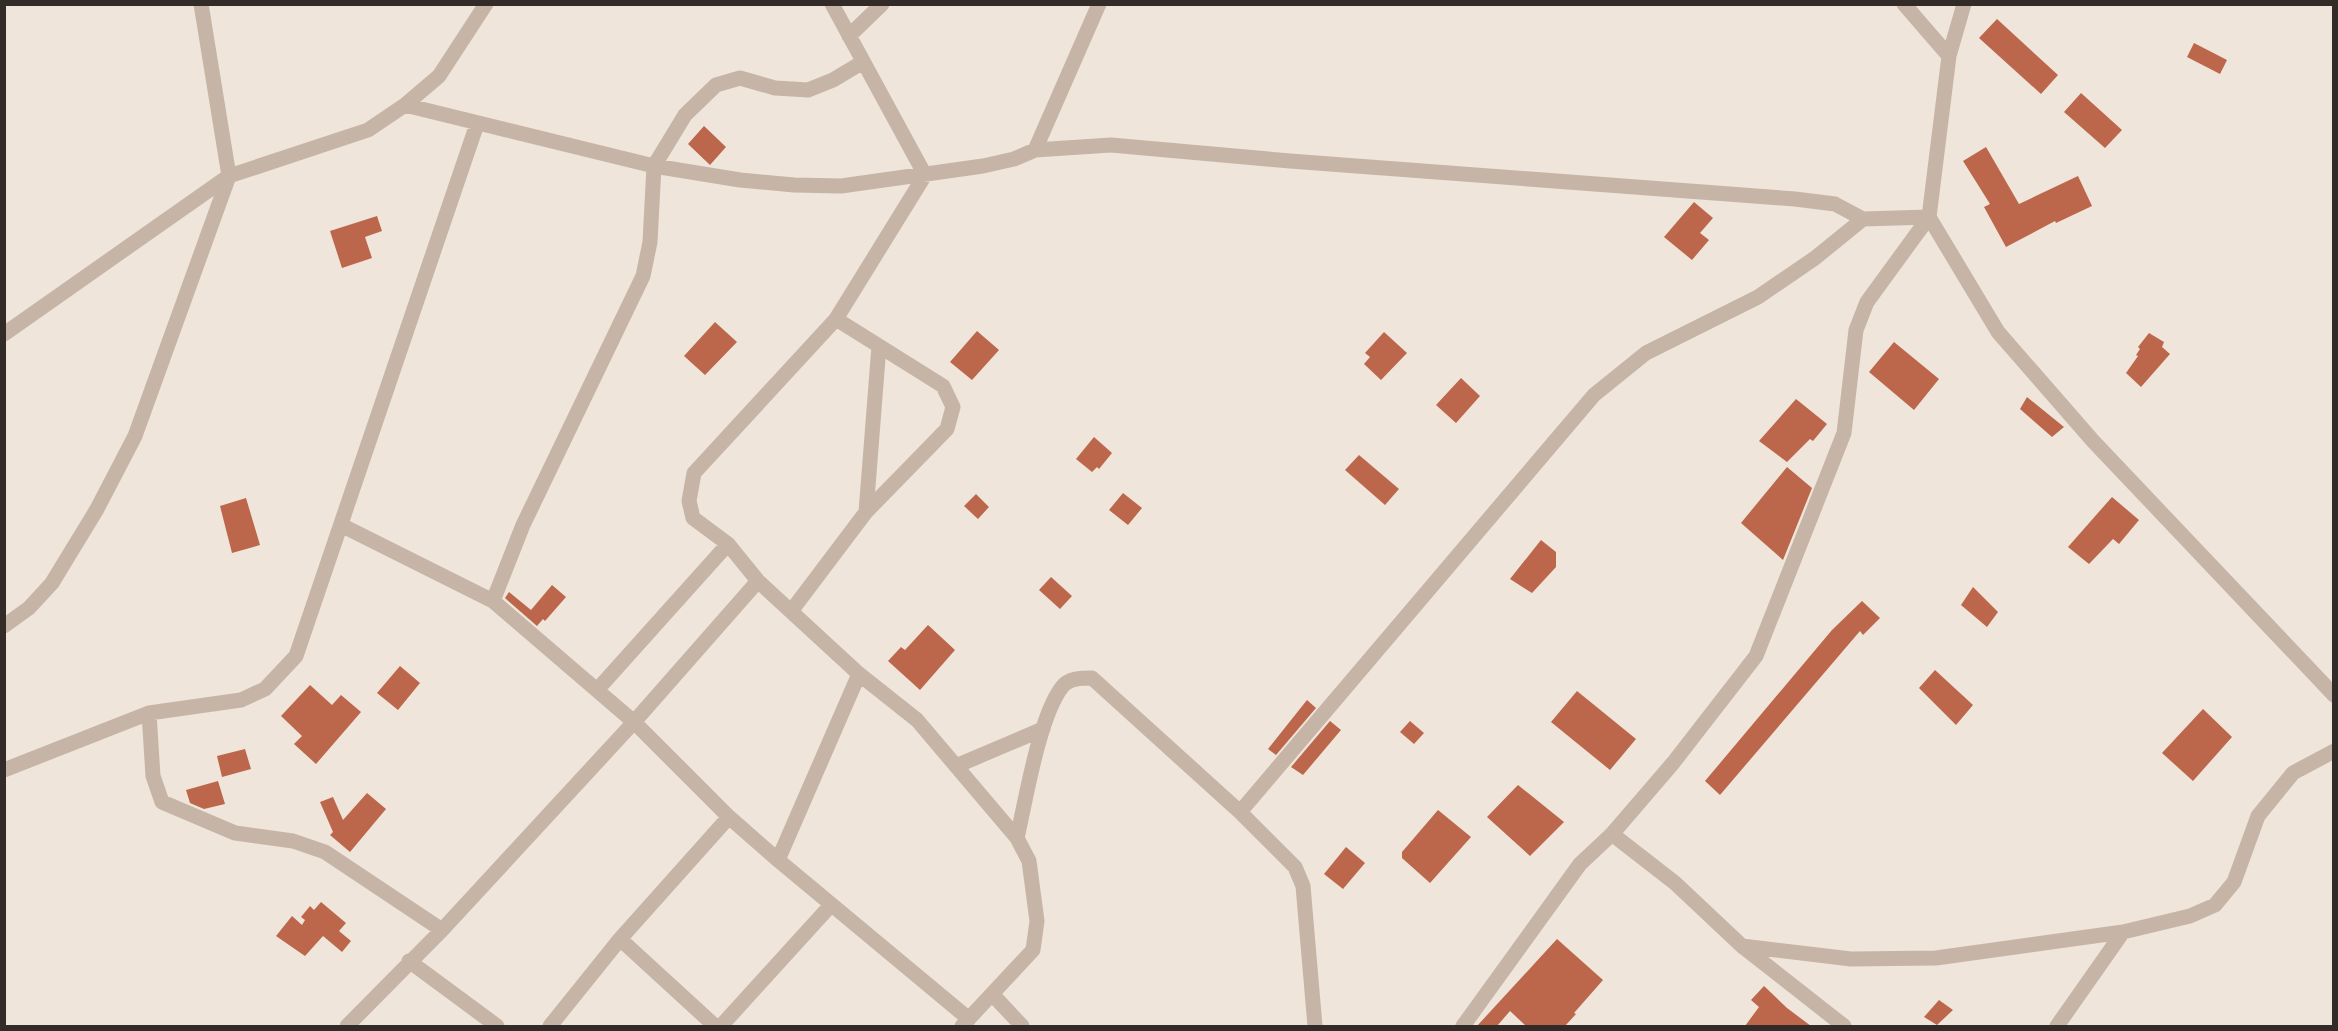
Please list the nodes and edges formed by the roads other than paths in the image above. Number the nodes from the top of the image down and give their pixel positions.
1 (201, 4) edge
2 (486, 4) edge
3 (832, 4) edge
4 (882, 4) edge
5 (1099, 4) edge
6 (1904, 4) edge
7 (1964, 4) edge
8 (849, 36) junction
9 (1949, 56) junction
10 (863, 62) junction
11 (405, 105) junction
12 (477, 124) junction
13 (1035, 150) junction
14 (654, 166) junction
15 (925, 175) junction
16 (229, 176) junction
17 (1929, 217) junction
18 (1863, 219) junction
19 (836, 319) junction
20 (4, 334) edge
21 (879, 346) junction
22 (866, 512) junction
23 (341, 525) junction
24 (728, 544) junction
25 (758, 581) junction
26 (493, 601) junction
27 (792, 610) junction
28 (4, 626) edge
29 (859, 674) junction
30 (597, 690) junction
31 (2334, 695) edge
32 (149, 713) junction
33 (634, 722) junction
34 (1043, 729) junction
35 (2334, 751) edge
36 (956, 766) junction
37 (4, 770) edge
38 (1240, 812) junction
39 (729, 817) junction
40 (1612, 834) junction
41 (1017, 838) junction
42 (778, 860) junction
43 (831, 904) junction
44 (442, 930) junction
45 (2123, 932) junction
46 (620, 939) junction
47 (1742, 946) junction
48 (409, 962) junction
49 (992, 994) junction
50 (966, 1023) edge
51 (347, 1026) edge
52 (497, 1026) edge
53 (550, 1026) edge
54 (715, 1026) edge
55 (721, 1026) edge
56 (1022, 1026) edge
57 (1315, 1026) edge
58 (1463, 1026) edge
59 (1844, 1026) edge
60 (2057, 1026) edge

1 - 16 street
2 - 11 street
3 - 8 street
4 - 8 street
5 - 13 street
6 - 9 street
7 - 9 street
8 - 10 street
9 - 17 street
10 - 14 street
10 - 15 street
11 - 12 street
11 - 16 street
12 - 14 street
12 - 23 street
13 - 15 street
13 - 18 street
14 - 15 street
14 - 26 street
15 - 19 street
16 - 20 street
16 - 28 street
17 - 18 street
17 - 31 street
17 - 40 street
18 - 38 street
19 - 21 street
19 - 24 street
21 - 22 street
21 - 22 street
22 - 27 street
23 - 26 street
23 - 32 street
24 - 25 street
24 - 30 street
25 - 27 street
25 - 33 street
26 - 30 street
27 - 29 street
29 - 36 street
29 - 42 street
30 - 33 street
32 - 37 street
32 - 44 street
33 - 39 street
33 - 44 street
34 - 36 street
34 - 38 street
34 - 41 street
35 - 45 street
36 - 41 street
38 - 57 street
39 - 42 street
39 - 46 street
40 - 47 street
40 - 58 street
41 - 49 street
42 - 43 street
43 - 50 street
43 - 55 street
44 - 48 street
45 - 47 street
45 - 60 street
46 - 53 street
46 - 54 street
47 - 59 street
48 - 51 street
48 - 52 street
49 - 50 street
49 - 56 street

